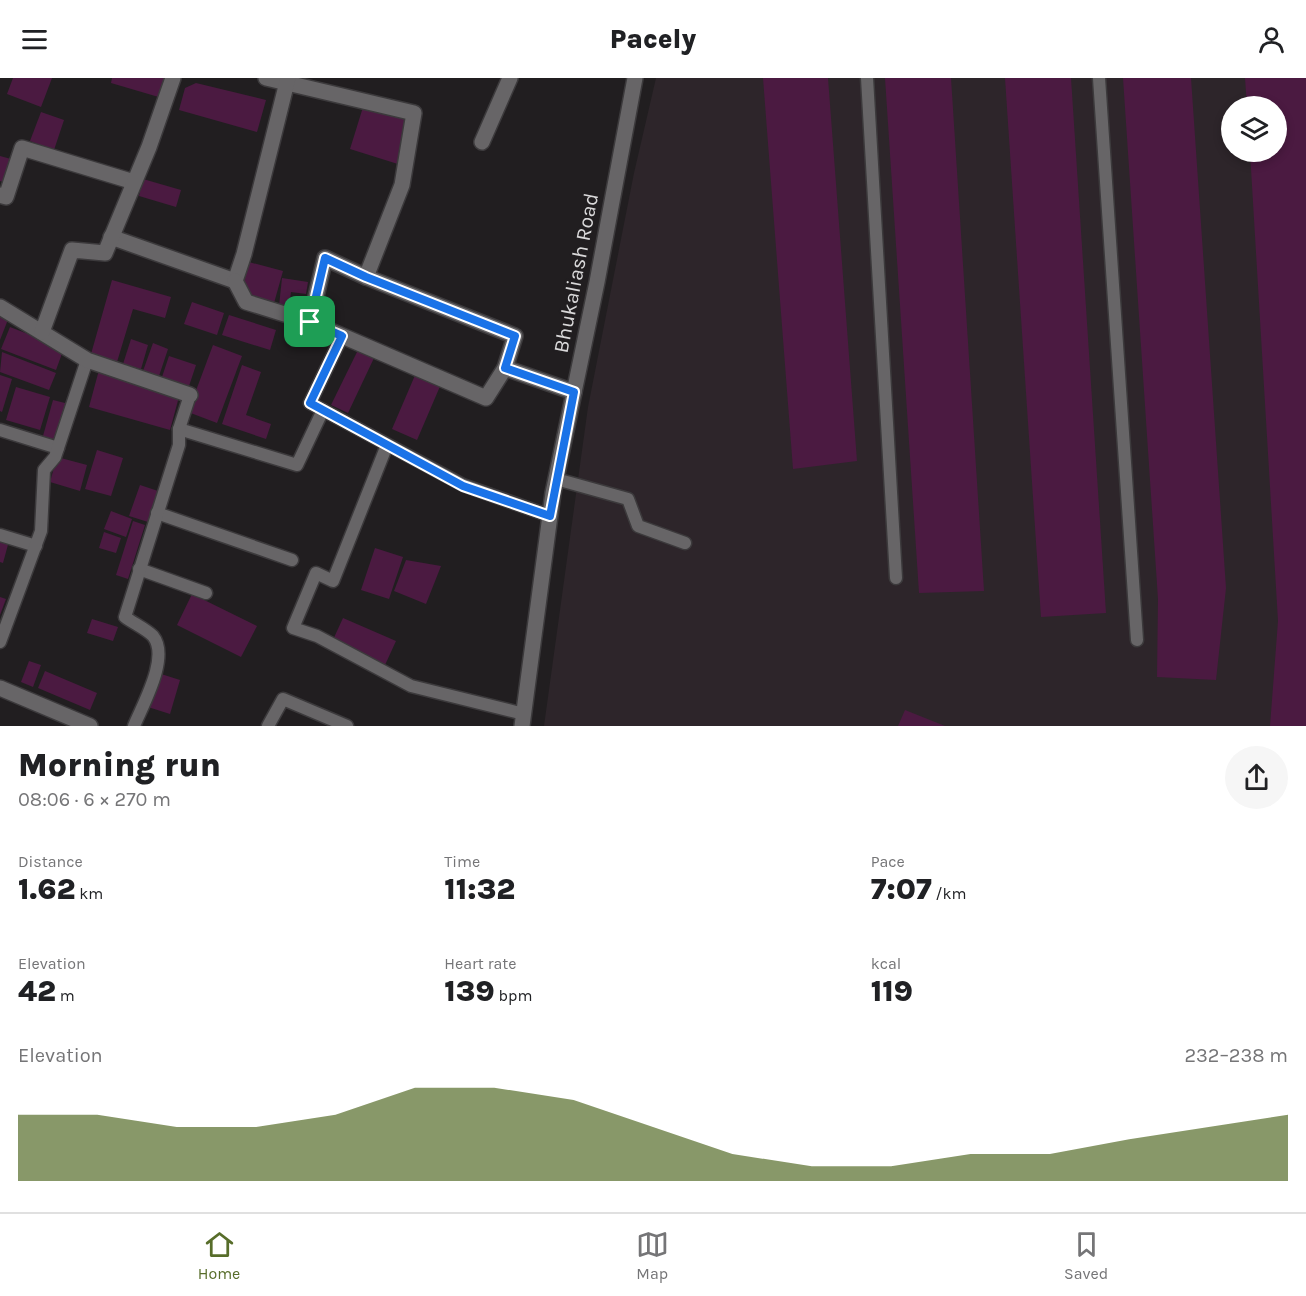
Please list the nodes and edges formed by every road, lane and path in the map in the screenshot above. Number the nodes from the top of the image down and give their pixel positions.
1 (173, 78) edge
2 (266, 78) edge
3 (510, 78) edge
4 (635, 78) edge
5 (867, 78) edge
6 (1099, 78) edge
7 (288, 81) edge
8 (482, 141) dead end
9 (134, 182) junction
10 (0, 195) edge
11 (111, 237) junction
12 (366, 277) junction
13 (235, 281) junction
14 (0, 307) edge
15 (310, 322) junction
16 (42, 332) junction
17 (342, 336) junction
18 (87, 360) junction
19 (505, 368) junction
20 (574, 392) junction
21 (190, 395) joint
22 (323, 410) junction
23 (179, 429) junction
24 (0, 430) edge
25 (387, 445) junction
26 (58, 448) junction
27 (556, 479) junction
28 (157, 513) junction
29 (550, 516) junction
30 (0, 535) edge
31 (685, 543) dead end
32 (36, 546) junction
33 (292, 560) dead end
34 (139, 569) junction
35 (896, 578) dead end
36 (206, 593) dead end
37 (1137, 640) dead end
38 (0, 642) edge
39 (0, 688) edge
40 (523, 720) edge
41 (90, 726) edge
42 (134, 726) edge
43 (268, 726) edge
44 (347, 726) edge

1 - 9 street
2 - 7 street
3 - 8 street
4 - 20 street, Bhukaliash Road
5 - 35 lane
6 - 37 lane
7 - 12 street
7 - 13 street
9 - 10 street
9 - 11 street
11 - 13 street
11 - 16 street
12 - 15 street
12 - 19 street
13 - 15 street
14 - 16 street
15 - 17 street
16 - 18 street
17 - 19 street
17 - 22 lane
18 - 21 street
18 - 26 lane
19 - 20 street
20 - 27 street, Bhukaliash Road
21 - 23 lane
22 - 23 lane
22 - 25 lane
23 - 28 lane
24 - 26 lane
25 - 29 lane
25 - 40 lane
26 - 32 lane
27 - 29 street, Bhukaliash Road
27 - 31 lane
28 - 33 lane
28 - 34 lane
29 - 40 street, Bhukaliash Road
30 - 32 lane
32 - 38 lane
34 - 36 lane
34 - 42 lane
39 - 41 street
43 - 44 lane

